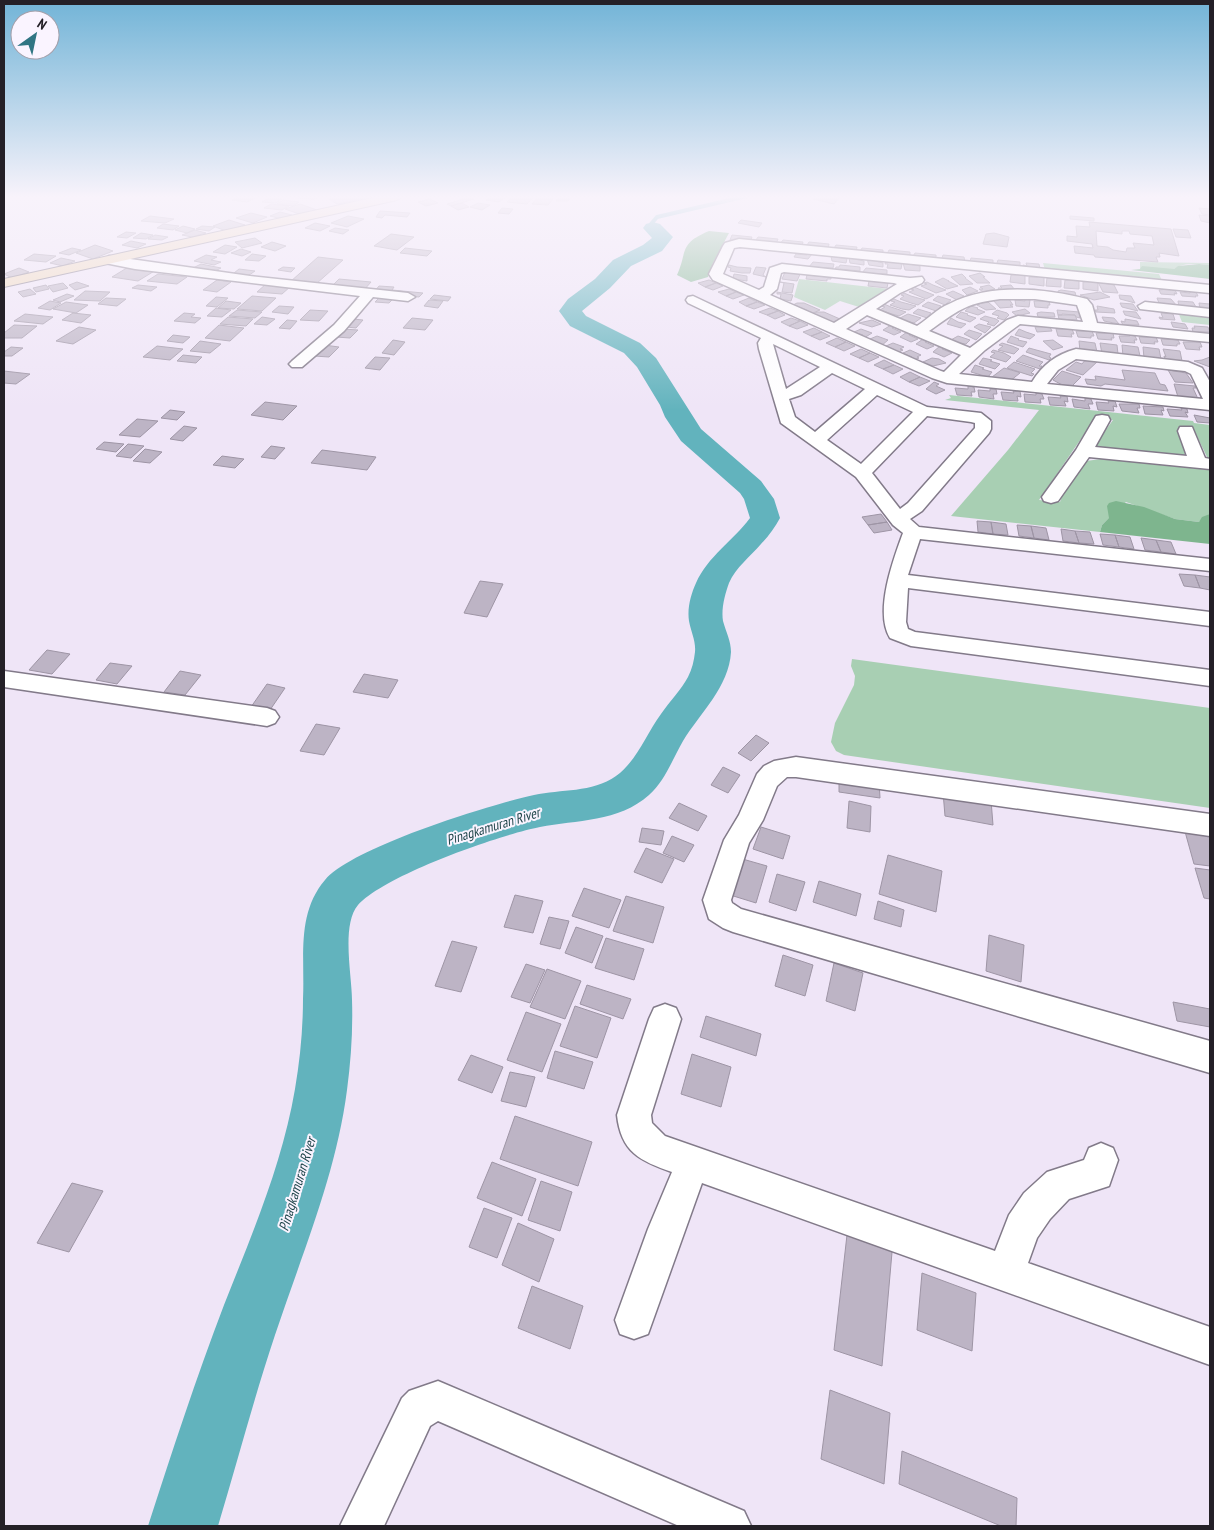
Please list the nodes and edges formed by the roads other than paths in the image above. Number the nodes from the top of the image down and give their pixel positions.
1 (75, 267) edge
2 (154, 267) edge
3 (720, 267) edge
4 (963, 267) edge
5 (980, 267) edge
6 (911, 282) junction
7 (1136, 282) junction
8 (4, 283) edge
9 (1210, 289) edge
10 (370, 293) junction
11 (760, 295) junction
12 (408, 298) dead end
13 (693, 300) dead end
14 (1145, 306) junction
15 (865, 309) junction
16 (1210, 313) edge
17 (1091, 326) junction
18 (834, 329) junction
19 (916, 332) junction
20 (1154, 332) junction
21 (770, 337) junction
22 (1210, 338) edge
23 (972, 354) junction
24 (297, 364) dead end
25 (830, 367) junction
26 (947, 378) junction
27 (1039, 388) junction
28 (874, 389) junction
29 (780, 396) junction
30 (1210, 398) edge
31 (1210, 405) edge
32 (923, 412) junction
33 (1102, 420) dead end
34 (1186, 431) dead end
35 (816, 440) junction
36 (1084, 451) junction
37 (1204, 464) edge
38 (862, 473) junction
39 (1051, 498) dead end
40 (897, 517) junction
41 (913, 532) junction
42 (1210, 565) edge
43 (897, 580) junction
44 (1210, 619) edge
45 (1210, 678) edge
46 (4, 679) edge
47 (267, 717) dead end
48 (1210, 825) edge
49 (665, 1019) dead end
50 (1210, 1057) edge
51 (1101, 1160) dead end
52 (693, 1163) junction
53 (1006, 1274) junction
54 (634, 1320) dead end
55 (1210, 1346) edge
56 (362, 1526) edge
57 (729, 1526) edge

1 - 8 main road
2 - 10 street
3 - 11 street
4 - 6 street
5 - 7 street
6 - 11 street
6 - 15 street
7 - 9 street
7 - 14 street
10 - 12 street
10 - 24 street
11 - 18 street
13 - 21 street
14 - 16 street
14 - 20 street
15 - 18 street
15 - 19 street
17 - 19 street
17 - 20 street
17 - 23 street
18 - 26 street
19 - 23 street
20 - 22 street
21 - 25 street
21 - 29 street
23 - 26 street
25 - 28 street
25 - 29 street
26 - 27 street
27 - 30 street
27 - 31 street
28 - 32 street
28 - 35 street
29 - 35 street
32 - 38 street
32 - 40 street
33 - 36 street
34 - 37 street
35 - 38 street
36 - 37 street
36 - 39 street
38 - 40 street
40 - 41 street
41 - 42 street
41 - 43 street
43 - 44 street
43 - 45 street
46 - 47 street
48 - 50 street
49 - 52 street
51 - 53 street
52 - 53 street
52 - 54 street
53 - 55 street
56 - 57 street

